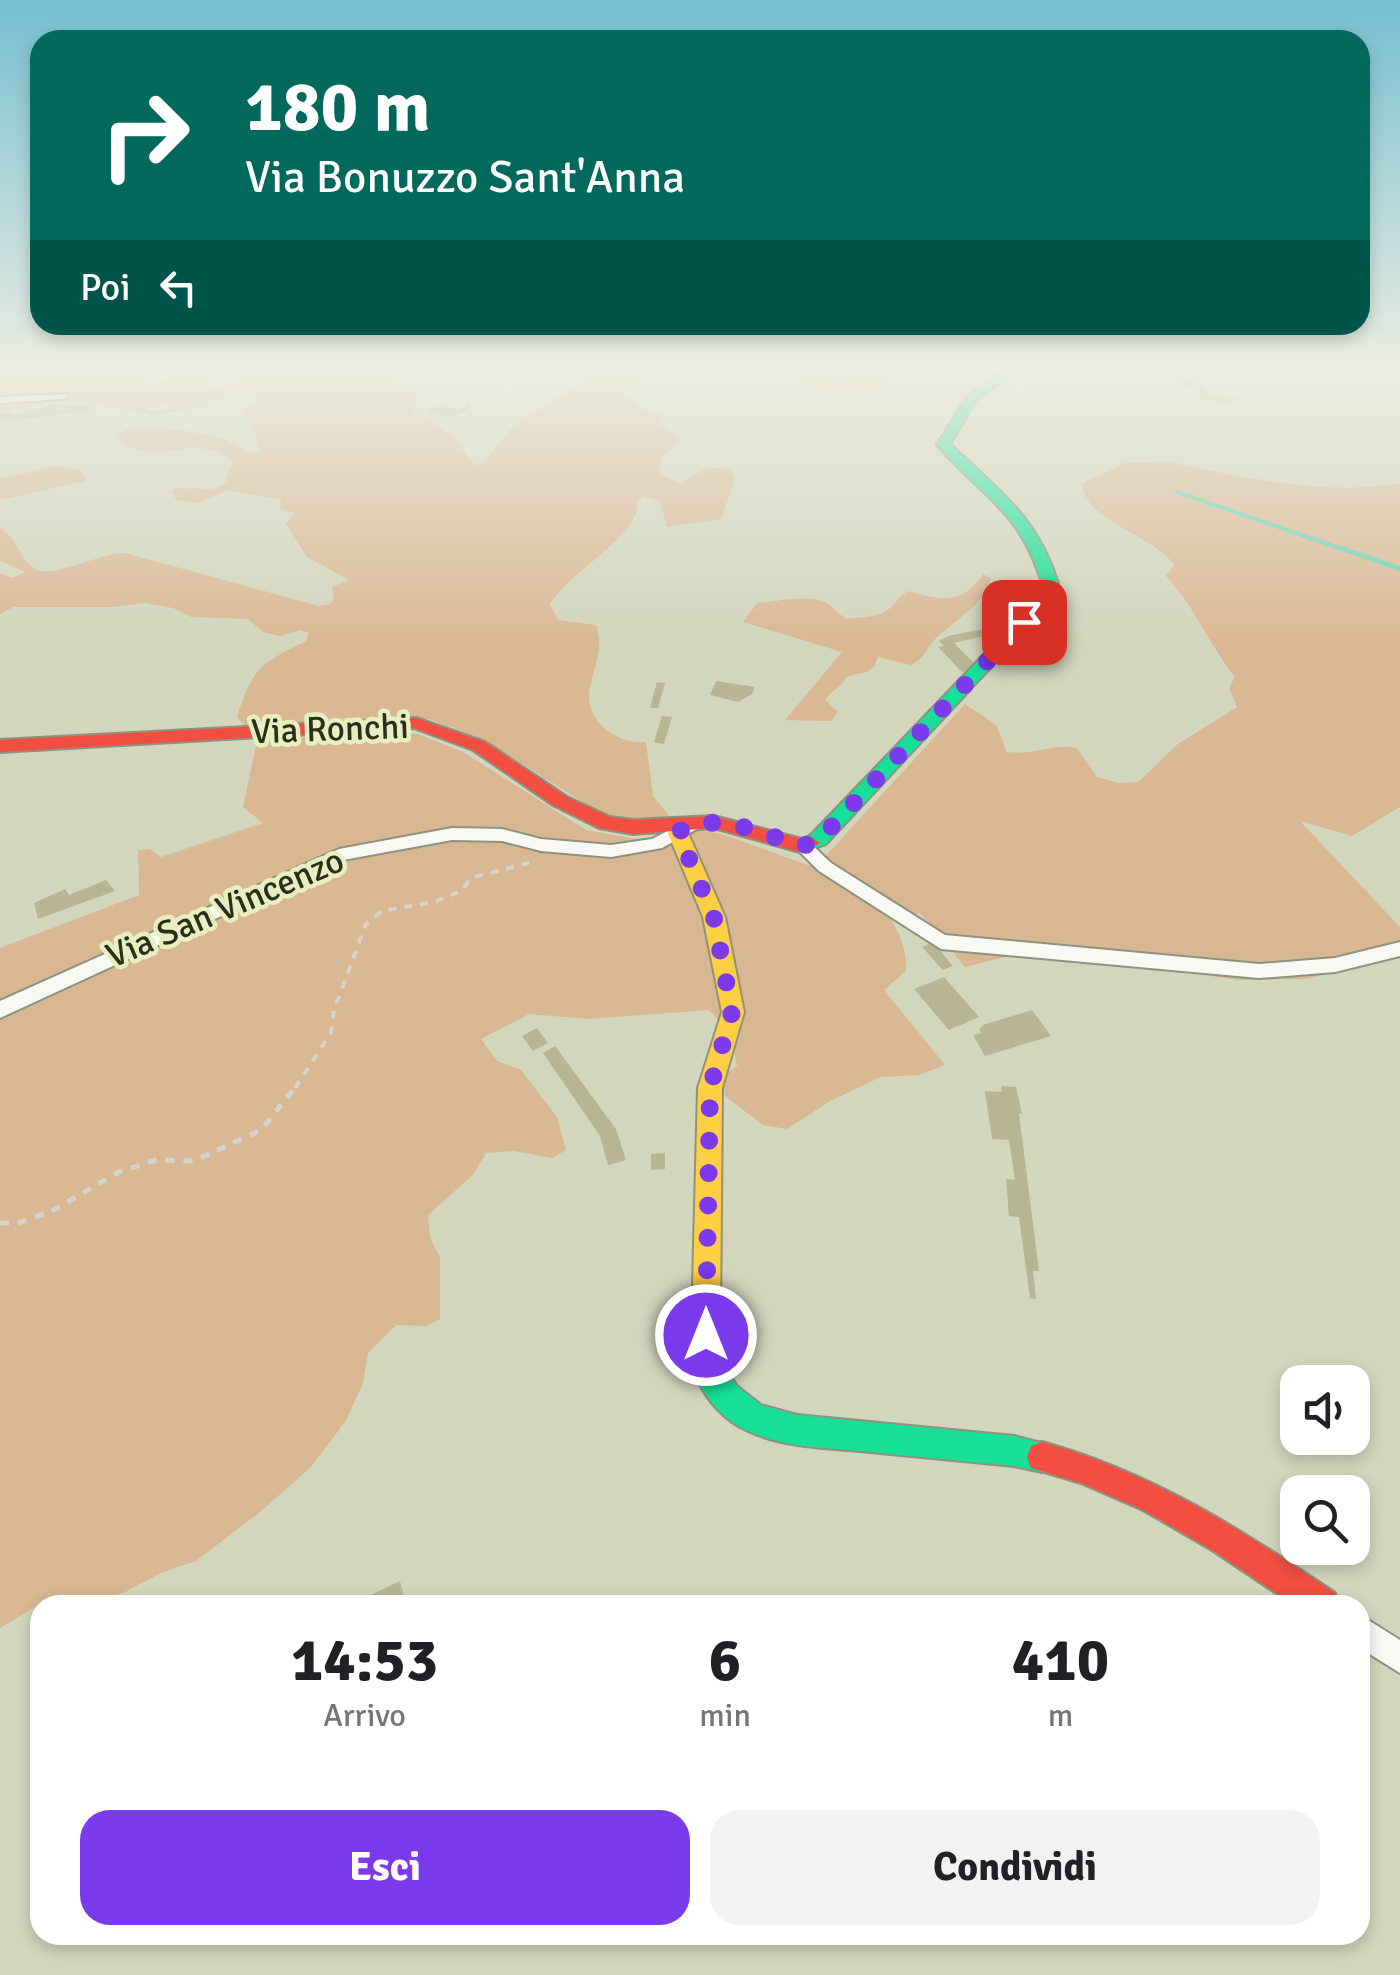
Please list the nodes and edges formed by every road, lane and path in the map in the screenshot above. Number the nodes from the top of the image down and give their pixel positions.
1 (953, 459) edge
2 (0, 746) edge
3 (685, 828) junction
4 (803, 846) junction
5 (533, 862) dead end
6 (1400, 948) edge
7 (0, 1010) edge
8 (0, 1224) edge
9 (1308, 1595) edge
10 (1370, 1637) edge
11 (1400, 1658) edge

1 - 4 street
2 - 3 street, Via Ronchi
3 - 4 street, Via Ronchi
3 - 7 street, Via San Vincenzo
3 - 9 street
4 - 6 street
5 - 8 path
10 - 11 street

